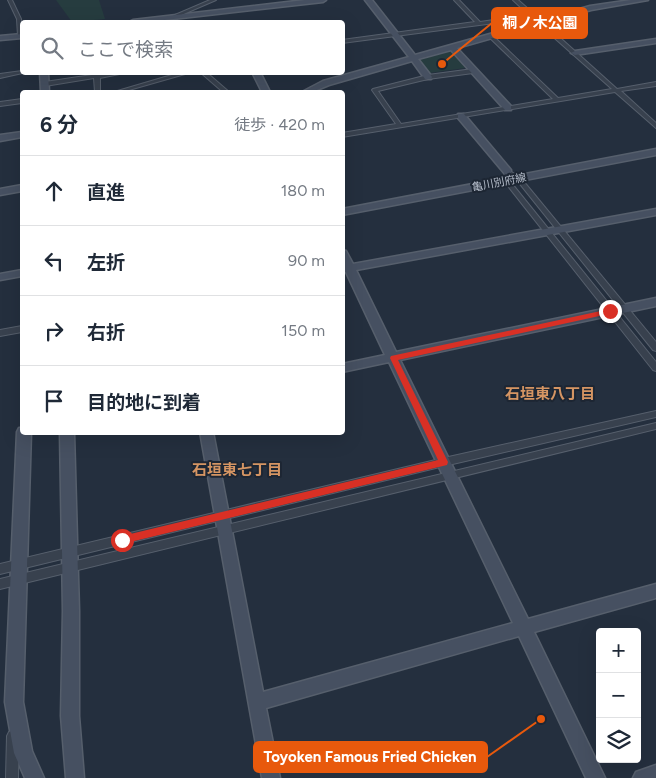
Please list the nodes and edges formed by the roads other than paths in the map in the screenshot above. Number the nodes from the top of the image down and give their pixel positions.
1 (10, 0) edge
2 (214, 0) edge
3 (323, 0) edge
4 (368, 0) edge
5 (456, 0) edge
6 (515, 0) edge
7 (644, 0) edge
8 (590, 8) junction
9 (533, 16) junction
10 (170, 18) junction
11 (152, 20) edge
12 (478, 23) junction
13 (541, 23) junction
14 (20, 28) edge
15 (395, 35) junction
16 (20, 36) edge
17 (492, 37) junction
18 (0, 38) edge
19 (656, 41) edge
20 (345, 42) edge
21 (454, 48) junction
22 (574, 53) junction
23 (414, 60) junction
24 (473, 71) junction
25 (20, 73) edge
26 (44, 75) edge
27 (104, 75) edge
28 (179, 75) edge
29 (206, 75) edge
30 (258, 75) edge
31 (0, 76) edge
32 (97, 76) junction
33 (428, 77) junction
34 (656, 84) edge
35 (45, 88) edge
36 (98, 90) edge
37 (124, 90) edge
38 (224, 90) edge
39 (265, 90) edge
40 (311, 90) edge
41 (616, 90) junction
42 (557, 100) junction
43 (20, 101) edge
44 (0, 104) edge
45 (508, 108) junction
46 (461, 116) junction
47 (400, 126) junction
48 (656, 126) edge
49 (20, 135) edge
50 (345, 135) edge
51 (0, 138) edge
52 (656, 144) edge
53 (656, 152) edge
54 (507, 176) junction
55 (518, 178) junction
56 (20, 188) edge
57 (0, 192) edge
58 (345, 203) edge
59 (345, 211) edge
60 (656, 212) edge
61 (560, 229) junction
62 (547, 232) junction
63 (20, 264) edge
64 (0, 268) edge
65 (346, 269) edge
66 (20, 273) edge
67 (0, 277) edge
68 (656, 302) edge
69 (624, 308) junction
70 (610, 311) junction
71 (20, 329) edge
72 (0, 333) edge
73 (656, 348) edge
74 (394, 358) junction
75 (345, 367) edge
76 (656, 368) edge
77 (656, 414) edge
78 (656, 426) edge
79 (24, 435) edge
80 (67, 435) edge
81 (207, 435) edge
82 (447, 469) junction
83 (222, 523) junction
84 (70, 560) junction
85 (20, 564) junction
86 (0, 568) edge
87 (20, 580) junction
88 (0, 584) edge
89 (656, 591) edge
90 (524, 628) junction
91 (14, 702) junction
92 (257, 702) junction
93 (656, 774) edge
94 (12, 778) edge
95 (36, 778) edge
96 (75, 778) edge
97 (272, 778) edge
98 (596, 778) edge
99 (642, 778) edge

1 - 14 street
2 - 10 street
3 - 10 street
4 - 15 street
5 - 12 street
6 - 9 street
7 - 8 street
8 - 9 street
8 - 13 street
9 - 12 street
9 - 13 street
10 - 11 street
12 - 15 street
13 - 17 street
13 - 22 street
15 - 20 street
15 - 23 street
16 - 18 street
17 - 21 street
17 - 42 street
19 - 22 street
21 - 23 street
21 - 24 street
22 - 41 street
23 - 33 street
23 - 40 street
24 - 33 street
24 - 45 street
25 - 31 street
26 - 35 street
27 - 32 street
28 - 37 street
29 - 38 street
30 - 39 street
32 - 35 street
32 - 36 street
33 - 47 street
34 - 41 street
41 - 42 street
41 - 48 street
42 - 45 street
43 - 44 street
45 - 46 street
46 - 47 street
46 - 54 street
47 - 50 street
49 - 51 street
52 - 54 street, 亀川別府線
53 - 55 street, 亀川別府線
54 - 55 street, 亀川別府線
54 - 58 street, 亀川別府線
54 - 59 street, 亀川別府線
54 - 62 street
55 - 61 street
56 - 57 street
60 - 61 street
61 - 62 street
61 - 69 street
62 - 65 street
62 - 70 street
63 - 64 street
65 - 74 street
66 - 67 street
68 - 69 street
69 - 70 street
69 - 73 street
70 - 74 street
70 - 76 street
71 - 72 street
74 - 75 street
74 - 82 street
77 - 82 street
78 - 82 street
79 - 85 street
80 - 84 street
81 - 83 street
82 - 83 street
82 - 83 street
82 - 90 street
83 - 84 street
83 - 84 street
83 - 92 street
84 - 85 street
84 - 87 street
84 - 96 street
85 - 86 street
85 - 87 street
87 - 88 street
87 - 91 street
89 - 90 street
90 - 92 street
90 - 98 street
91 - 94 street
91 - 95 street
92 - 97 street
93 - 99 street

